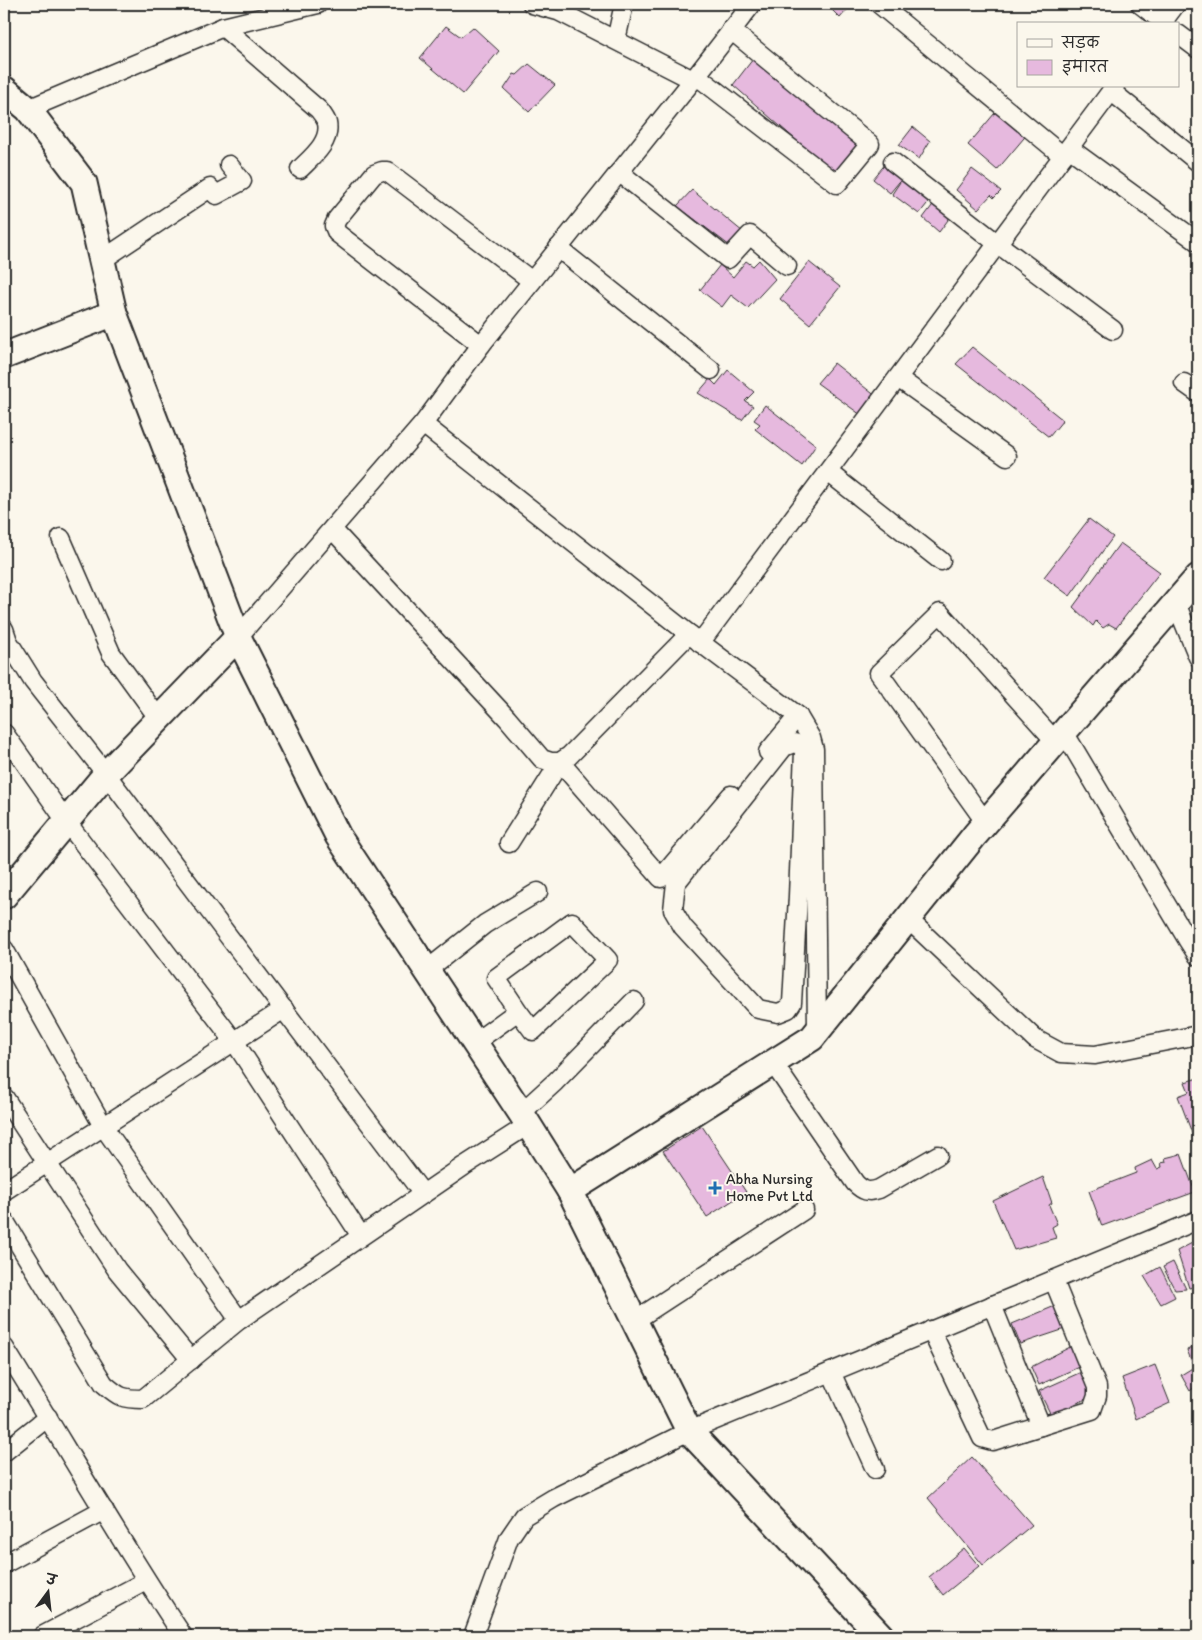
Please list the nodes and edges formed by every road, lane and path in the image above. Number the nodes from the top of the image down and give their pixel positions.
1 (318, 4) edge
2 (532, 4) edge
3 (624, 4) edge
4 (752, 4) edge
5 (879, 4) edge
6 (1140, 4) edge
7 (1176, 4) edge
8 (559, 7) edge
9 (1162, 22) edge
10 (1164, 22) edge
11 (223, 27) junction
12 (732, 30) junction
13 (1180, 36) edge
14 (616, 40) junction
15 (1198, 49) edge
16 (695, 78) junction
17 (4, 89) edge
18 (1113, 89) edge
19 (28, 109) junction
20 (1066, 152) junction
21 (893, 162) dead end
22 (1198, 162) edge
23 (229, 165) dead end
24 (300, 169) dead end
25 (619, 172) junction
26 (1198, 242) edge
27 (998, 244) junction
28 (558, 248) junction
29 (102, 260) junction
30 (787, 266) dead end
31 (532, 281) junction
32 (114, 313) junction
33 (1114, 330) dead end
34 (481, 345) junction
35 (4, 356) edge
36 (711, 370) dead end
37 (898, 378) junction
38 (424, 424) junction
39 (1007, 456) dead end
40 (828, 472) junction
41 (332, 529) junction
42 (61, 538) dead end
43 (941, 561) dead end
44 (1198, 577) edge
45 (1176, 603) junction
46 (4, 629) edge
47 (238, 637) junction
48 (694, 639) junction
49 (1198, 657) edge
50 (798, 716) junction
51 (158, 719) junction
52 (4, 733) edge
53 (1060, 737) junction
54 (560, 762) junction
55 (106, 774) junction
56 (66, 821) junction
57 (986, 823) junction
58 (509, 843) dead end
59 (807, 875) junction
60 (538, 892) dead end
61 (4, 896) edge
62 (908, 918) junction
63 (4, 949) edge
64 (1198, 956) edge
65 (427, 970) junction
66 (634, 1001) dead end
67 (284, 1009) junction
68 (518, 1011) junction
69 (816, 1032) junction
70 (1198, 1035) edge
71 (234, 1041) junction
72 (474, 1042) junction
73 (773, 1062) junction
74 (4, 1097) edge
75 (524, 1119) junction
76 (103, 1126) junction
77 (938, 1155) dead end
78 (46, 1162) junction
79 (4, 1191) edge
80 (570, 1191) junction
81 (423, 1194) junction
82 (804, 1210) dead end
83 (4, 1220) edge
84 (1198, 1220) edge
85 (361, 1236) junction
86 (1052, 1280) junction
87 (992, 1305) junction
88 (239, 1320) junction
89 (634, 1321) junction
90 (931, 1330) junction
91 (4, 1347) edge
92 (191, 1360) junction
93 (831, 1372) junction
94 (48, 1417) junction
95 (1041, 1426) junction
96 (689, 1431) junction
97 (4, 1452) edge
98 (875, 1468) dead end
99 (104, 1510) junction
100 (4, 1564) edge
101 (146, 1581) junction
102 (42, 1636) edge
103 (183, 1636) edge
104 (473, 1636) edge
105 (880, 1636) edge

1 - 11 street
2 - 8 street
3 - 14 street
4 - 12 street
5 - 20 street
6 - 9 street
7 - 10 street
8 - 14 street
11 - 19 street
11 - 24 street
12 - 16 street
12 - 16 street
13 - 15 street
14 - 16 street
16 - 25 street
17 - 19 street
18 - 20 street
18 - 22 street
19 - 29 street
20 - 26 street
20 - 27 street
21 - 27 street
23 - 29 street
25 - 28 street
25 - 30 street
27 - 33 street
27 - 37 street
28 - 31 street
28 - 36 street
29 - 32 street
31 - 34 street
31 - 34 street
32 - 35 street
32 - 47 street
34 - 38 street
37 - 39 street
37 - 40 street
38 - 41 street
38 - 48 street
40 - 43 street
40 - 48 street
41 - 47 street
41 - 54 street
42 - 51 street
44 - 45 street
45 - 49 street
45 - 53 street
46 - 55 street
47 - 51 street
47 - 65 street
48 - 50 street
48 - 54 street
50 - 54 street
50 - 59 street
51 - 55 street
52 - 56 street
53 - 57 street
53 - 57 street
53 - 64 street
54 - 58 street
55 - 56 street
55 - 67 street
56 - 61 street
56 - 71 street
57 - 62 street
59 - 59 street
59 - 69 street
60 - 65 street
62 - 69 street
62 - 70 street
63 - 76 street
65 - 72 street
66 - 75 street
67 - 71 street
67 - 81 street
68 - 68 street
68 - 72 street
69 - 73 street
71 - 76 street
71 - 85 street
72 - 75 street
73 - 77 street
73 - 80 street
74 - 78 street
75 - 80 street
75 - 81 street
76 - 78 street
76 - 88 street
78 - 79 street
78 - 92 street
80 - 89 street
81 - 85 street
82 - 89 street
83 - 92 street
84 - 86 street
85 - 88 street
86 - 87 street
86 - 95 street
87 - 90 street
87 - 95 street
88 - 92 street
89 - 96 street
90 - 93 street
90 - 95 street
91 - 94 street
93 - 96 street
93 - 98 street
94 - 97 street
94 - 99 street
96 - 104 street
96 - 105 street
99 - 100 street
99 - 101 street
101 - 102 street
101 - 103 street

